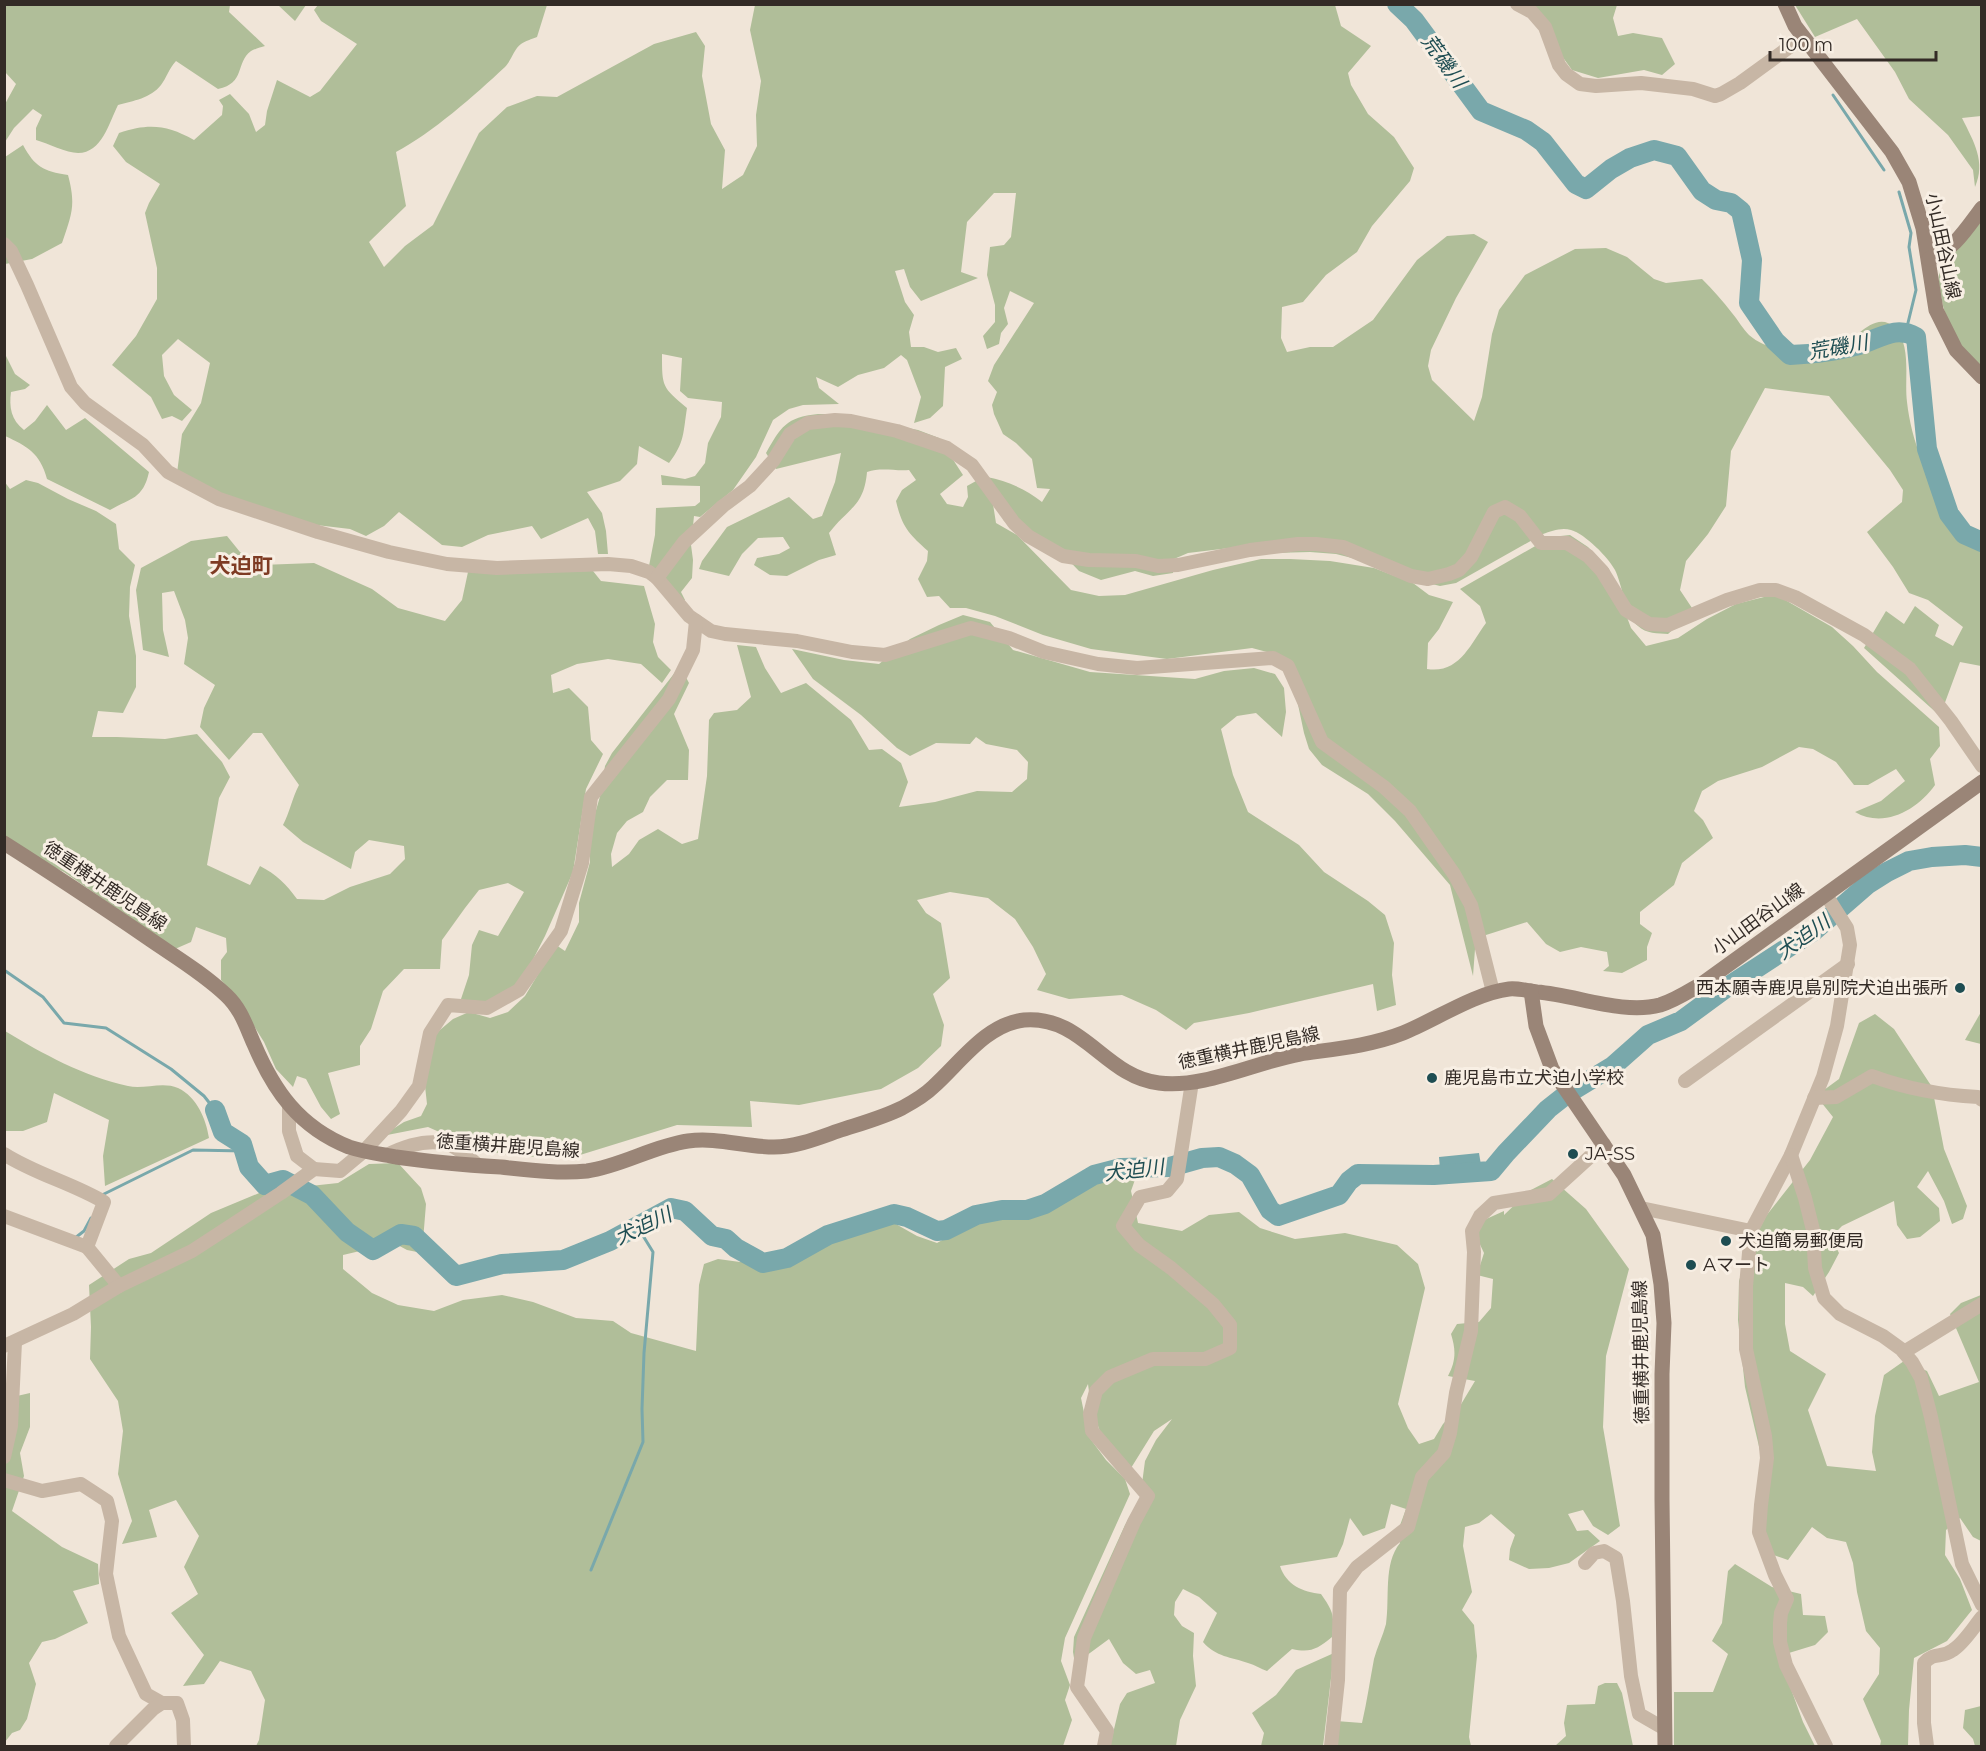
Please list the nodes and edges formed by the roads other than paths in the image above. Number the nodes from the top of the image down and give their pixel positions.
1 (1517, 4) edge
2 (1785, 4) edge
3 (1803, 37) junction
4 (1982, 208) edge
5 (4, 244) edge
6 (1929, 259) junction
7 (1982, 377) edge
8 (657, 578) junction
9 (696, 621) junction
10 (1982, 766) edge
11 (1982, 782) edge
12 (4, 843) edge
13 (1826, 894) junction
14 (1848, 964) junction
15 (1531, 991) junction
16 (1493, 992) junction
17 (1685, 1081) dead end
18 (1192, 1082) junction
19 (1814, 1098) junction
20 (1982, 1100) edge
21 (289, 1105) junction
22 (1604, 1144) junction
23 (364, 1151) junction
24 (4, 1154) edge
25 (1791, 1155) junction
26 (314, 1169) junction
27 (1641, 1208) junction
28 (4, 1216) edge
29 (1751, 1232) junction
30 (87, 1247) junction
31 (119, 1286) junction
32 (1982, 1304) edge
33 (10, 1344) edge
34 (1904, 1352) junction
35 (4, 1456) edge
36 (4, 1480) edge
37 (1585, 1563) dead end
38 (1982, 1605) edge
39 (1982, 1617) edge
40 (162, 1703) junction
41 (1665, 1729) junction
42 (116, 1746) edge
43 (184, 1746) edge
44 (1104, 1746) edge
45 (1331, 1746) edge
46 (1665, 1746) edge
47 (1826, 1746) edge
48 (1927, 1746) edge

1 - 3 street
2 - 3 main road, 小山田谷山線
3 - 6 main road, 小山田谷山線
4 - 6 main road
5 - 8 street
6 - 7 main road, 小山田谷山線
8 - 9 street
8 - 10 street
9 - 16 street
9 - 23 street
11 - 13 main road, 小山田谷山線
12 - 21 main road, 徳重横井鹿児島線
13 - 14 street
13 - 15 main road, 小山田谷山線
14 - 17 street
14 - 19 street
15 - 16 main road, 徳重横井鹿児島線
15 - 22 main road, 徳重横井鹿児島線
16 - 18 main road, 徳重横井鹿児島線
18 - 23 main road, 徳重横井鹿児島線
18 - 44 street
19 - 20 street
19 - 25 street
21 - 23 main road, 徳重横井鹿児島線
21 - 26 street
22 - 27 main road, 徳重横井鹿児島線
22 - 45 street
23 - 26 street
24 - 30 street
25 - 29 street
25 - 34 street
26 - 31 street
27 - 29 street
27 - 41 main road, 徳重横井鹿児島線
28 - 30 street
29 - 47 street
30 - 31 street
31 - 33 street
32 - 34 street
33 - 35 street
34 - 38 street
36 - 40 street
37 - 41 street
39 - 48 street
40 - 42 street
40 - 43 street
41 - 46 main road, 徳重横井鹿児島線

